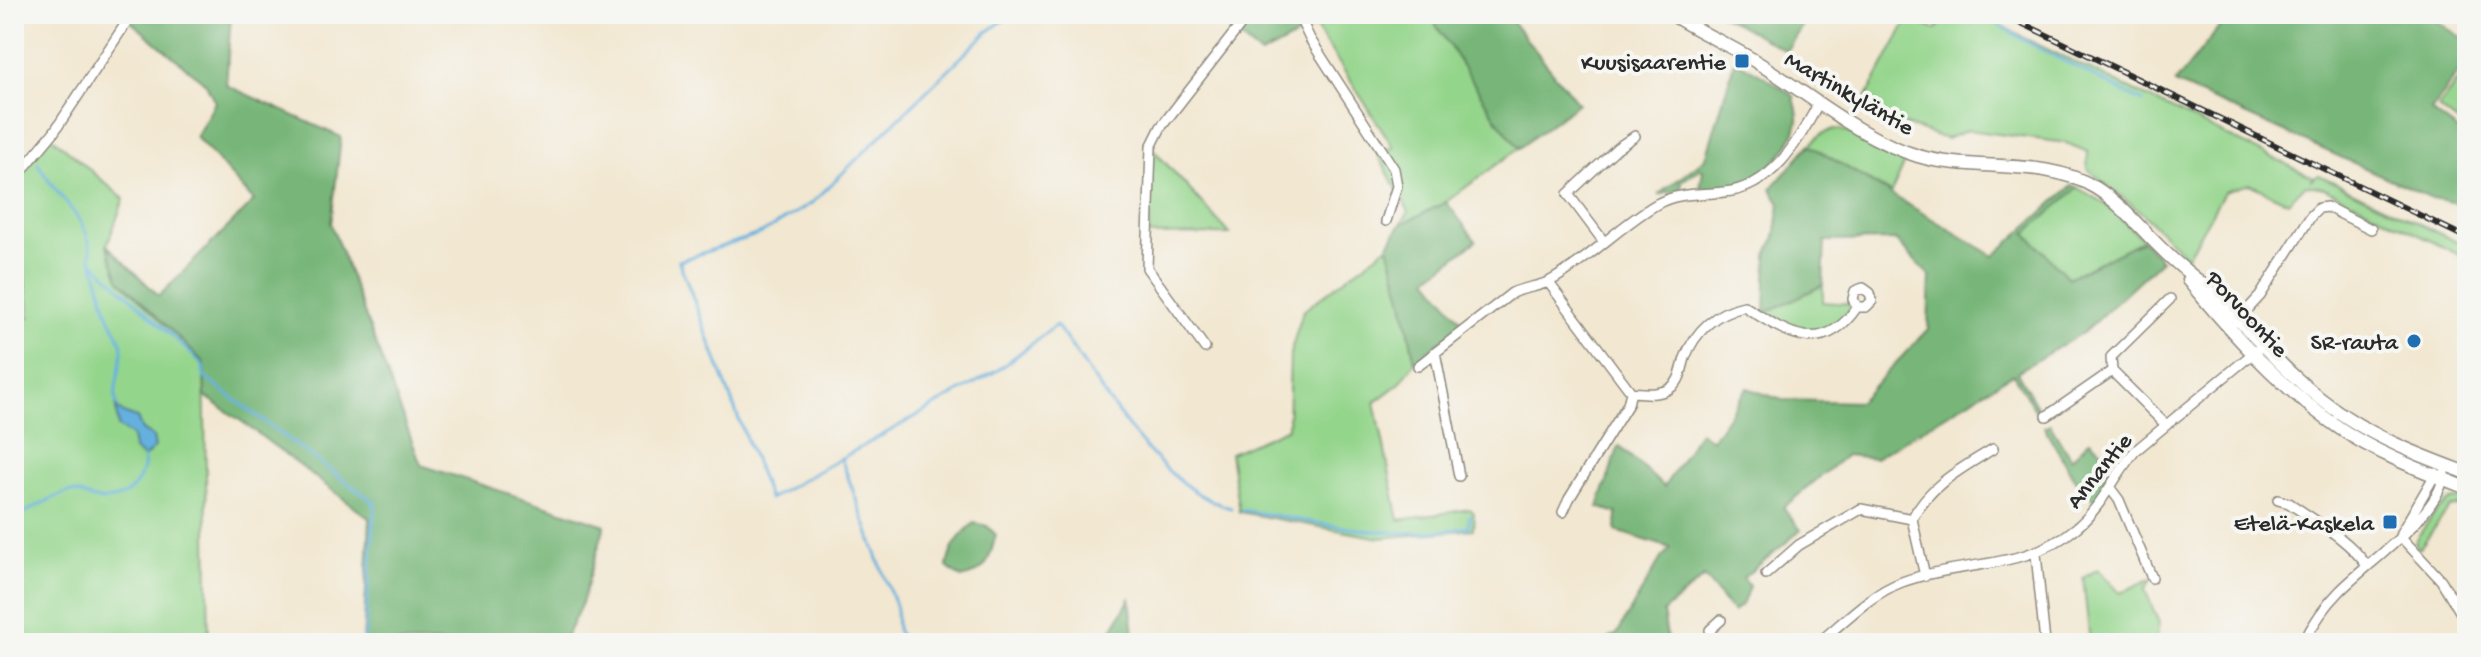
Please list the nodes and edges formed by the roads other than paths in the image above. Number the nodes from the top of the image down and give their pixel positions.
1 (132, 14) edge
2 (1249, 14) edge
3 (1298, 14) edge
4 (1671, 14) edge
5 (1819, 103) junction
6 (1635, 136) dead end
7 (14, 180) edge
8 (2110, 198) joint
9 (1386, 221) dead end
10 (2371, 229) dead end
11 (1604, 242) junction
12 (1549, 283) junction
13 (2170, 299) dead end
14 (1857, 307) dead end
15 (2234, 324) junction
16 (1205, 348) dead end
17 (2258, 348) junction
18 (1435, 352) junction
19 (1418, 366) dead end
20 (2112, 371) junction
21 (1631, 392) junction
22 (2047, 416) dead end
23 (2165, 424) junction
24 (1993, 449) dead end
25 (2444, 464) junction
26 (2467, 473) edge
27 (1459, 476) dead end
28 (2439, 477) junction
29 (2110, 488) junction
30 (2467, 488) edge
31 (2278, 500) dead end
32 (1563, 512) dead end
33 (1912, 519) junction
34 (2400, 536) junction
35 (2036, 554) junction
36 (2367, 566) junction
37 (1766, 574) dead end
38 (1925, 576) junction
39 (2152, 578) dead end
40 (1721, 620) dead end
41 (2467, 623) edge
42 (1712, 643) edge
43 (1818, 643) edge
44 (2045, 643) edge
45 (2303, 643) edge

1 - 7 street
2 - 16 street
3 - 9 street
4 - 5 street, Martinkyläntie
5 - 8 street, Martinkyläntie
5 - 11 street
6 - 11 street
8 - 15 street, Porvoontie
10 - 15 street
11 - 12 street
12 - 18 street
12 - 21 street
13 - 20 street
14 - 21 street
15 - 17 street, Porvoontie
17 - 23 street, Annantie
17 - 25 street, Porvoontie
17 - 28 street, Porvoontie
18 - 19 street
18 - 27 street
20 - 22 street
20 - 23 street
21 - 32 street
23 - 29 street, Annantie
24 - 33 street
25 - 26 street, Porvoontie
25 - 28 street
28 - 30 street, Porvoontie
28 - 34 street
29 - 35 street, Annantie
29 - 39 street
31 - 36 street
33 - 37 street
33 - 38 street
34 - 36 street
34 - 41 street
35 - 38 street, Annantie
35 - 44 street
36 - 45 street
38 - 43 street, Annantie
40 - 42 street

